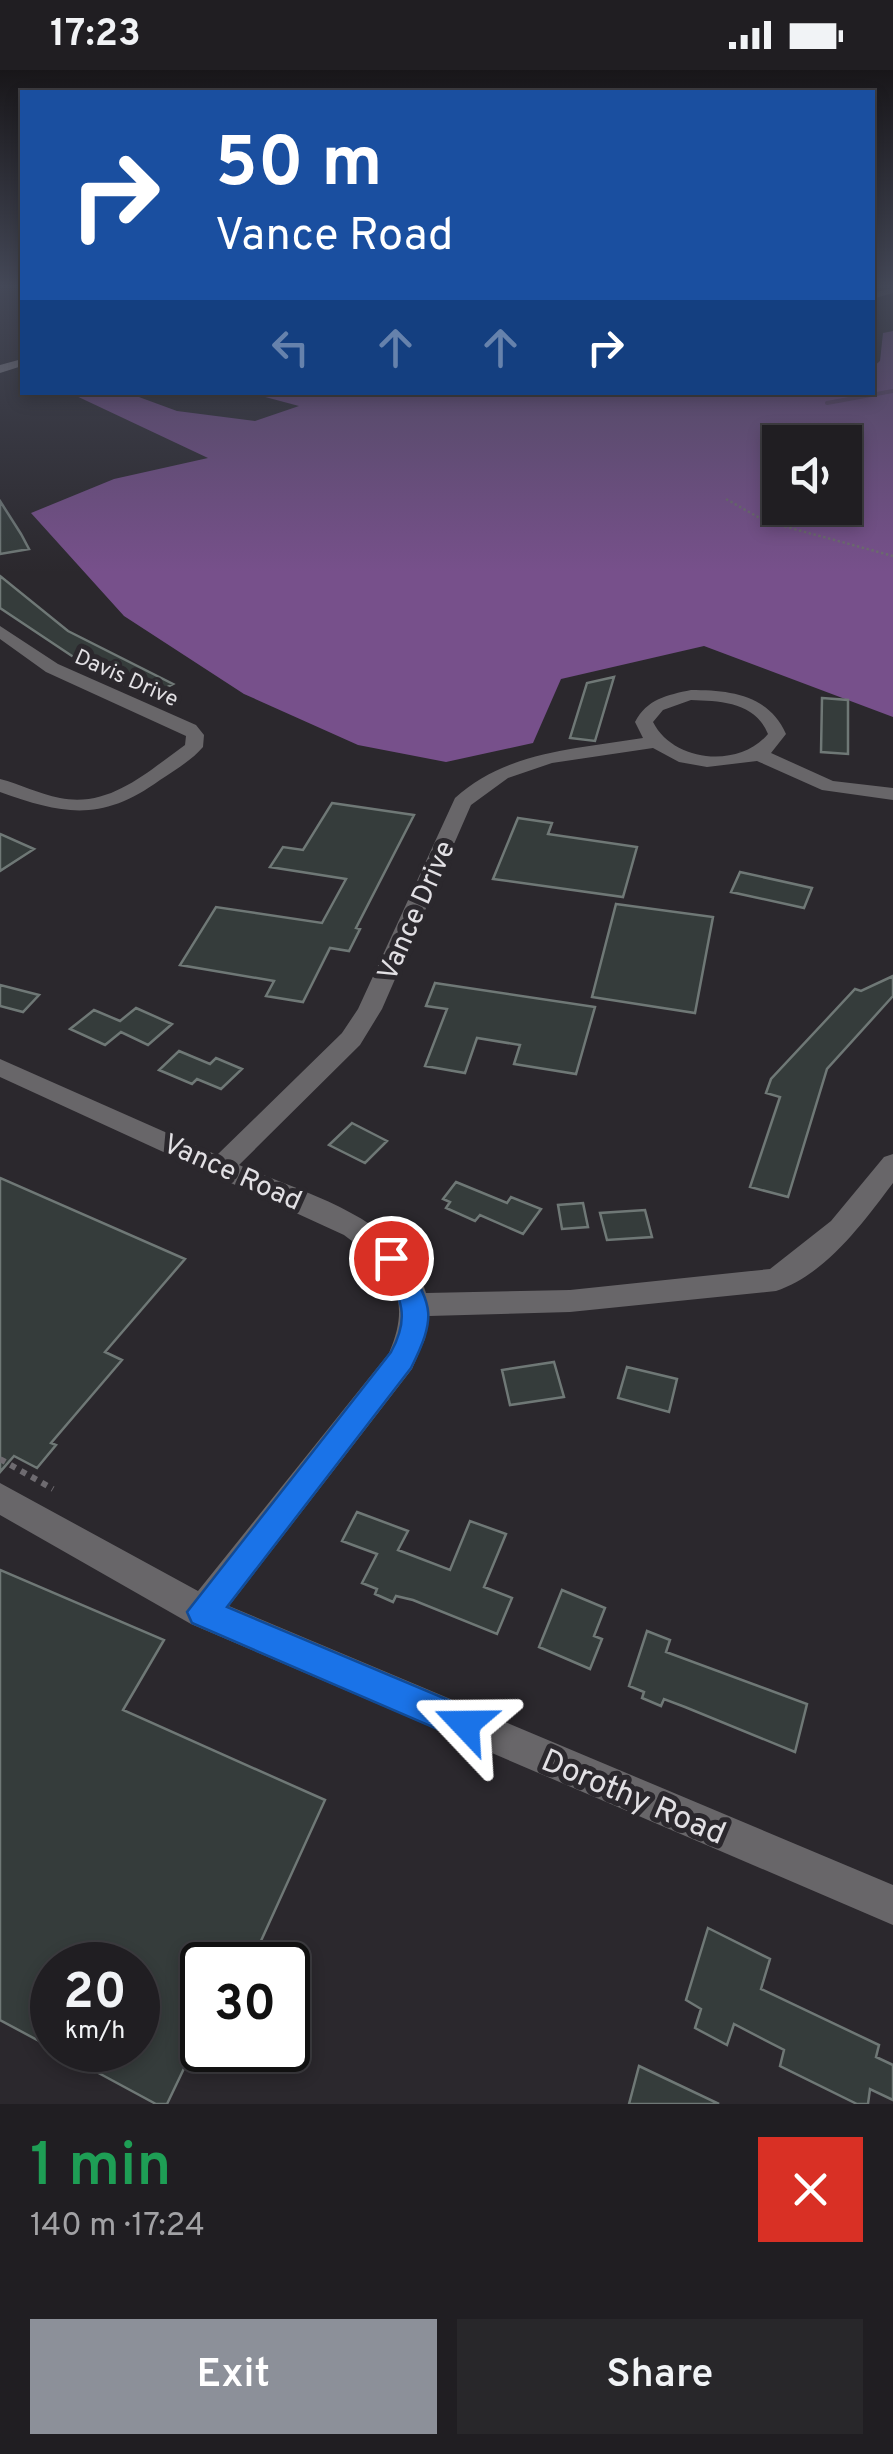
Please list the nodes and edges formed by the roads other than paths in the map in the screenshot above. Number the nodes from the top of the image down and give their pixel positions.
1 (0, 631) edge
2 (654, 742) junction
3 (758, 754) junction
4 (0, 785) edge
5 (893, 794) edge
6 (0, 1067) edge
7 (893, 1164) edge
8 (222, 1165) junction
9 (416, 1305) junction
10 (0, 1498) edge
11 (203, 1612) junction
12 (893, 1906) edge

1 - 4 street, Davis Drive
2 - 3 street
2 - 3 street
2 - 8 street, Vance Drive
3 - 5 street
6 - 8 street, Vance Road
7 - 9 street
8 - 9 street, Vance Road
9 - 11 street
10 - 11 street, Dorothy Road
11 - 12 street, Dorothy Road

